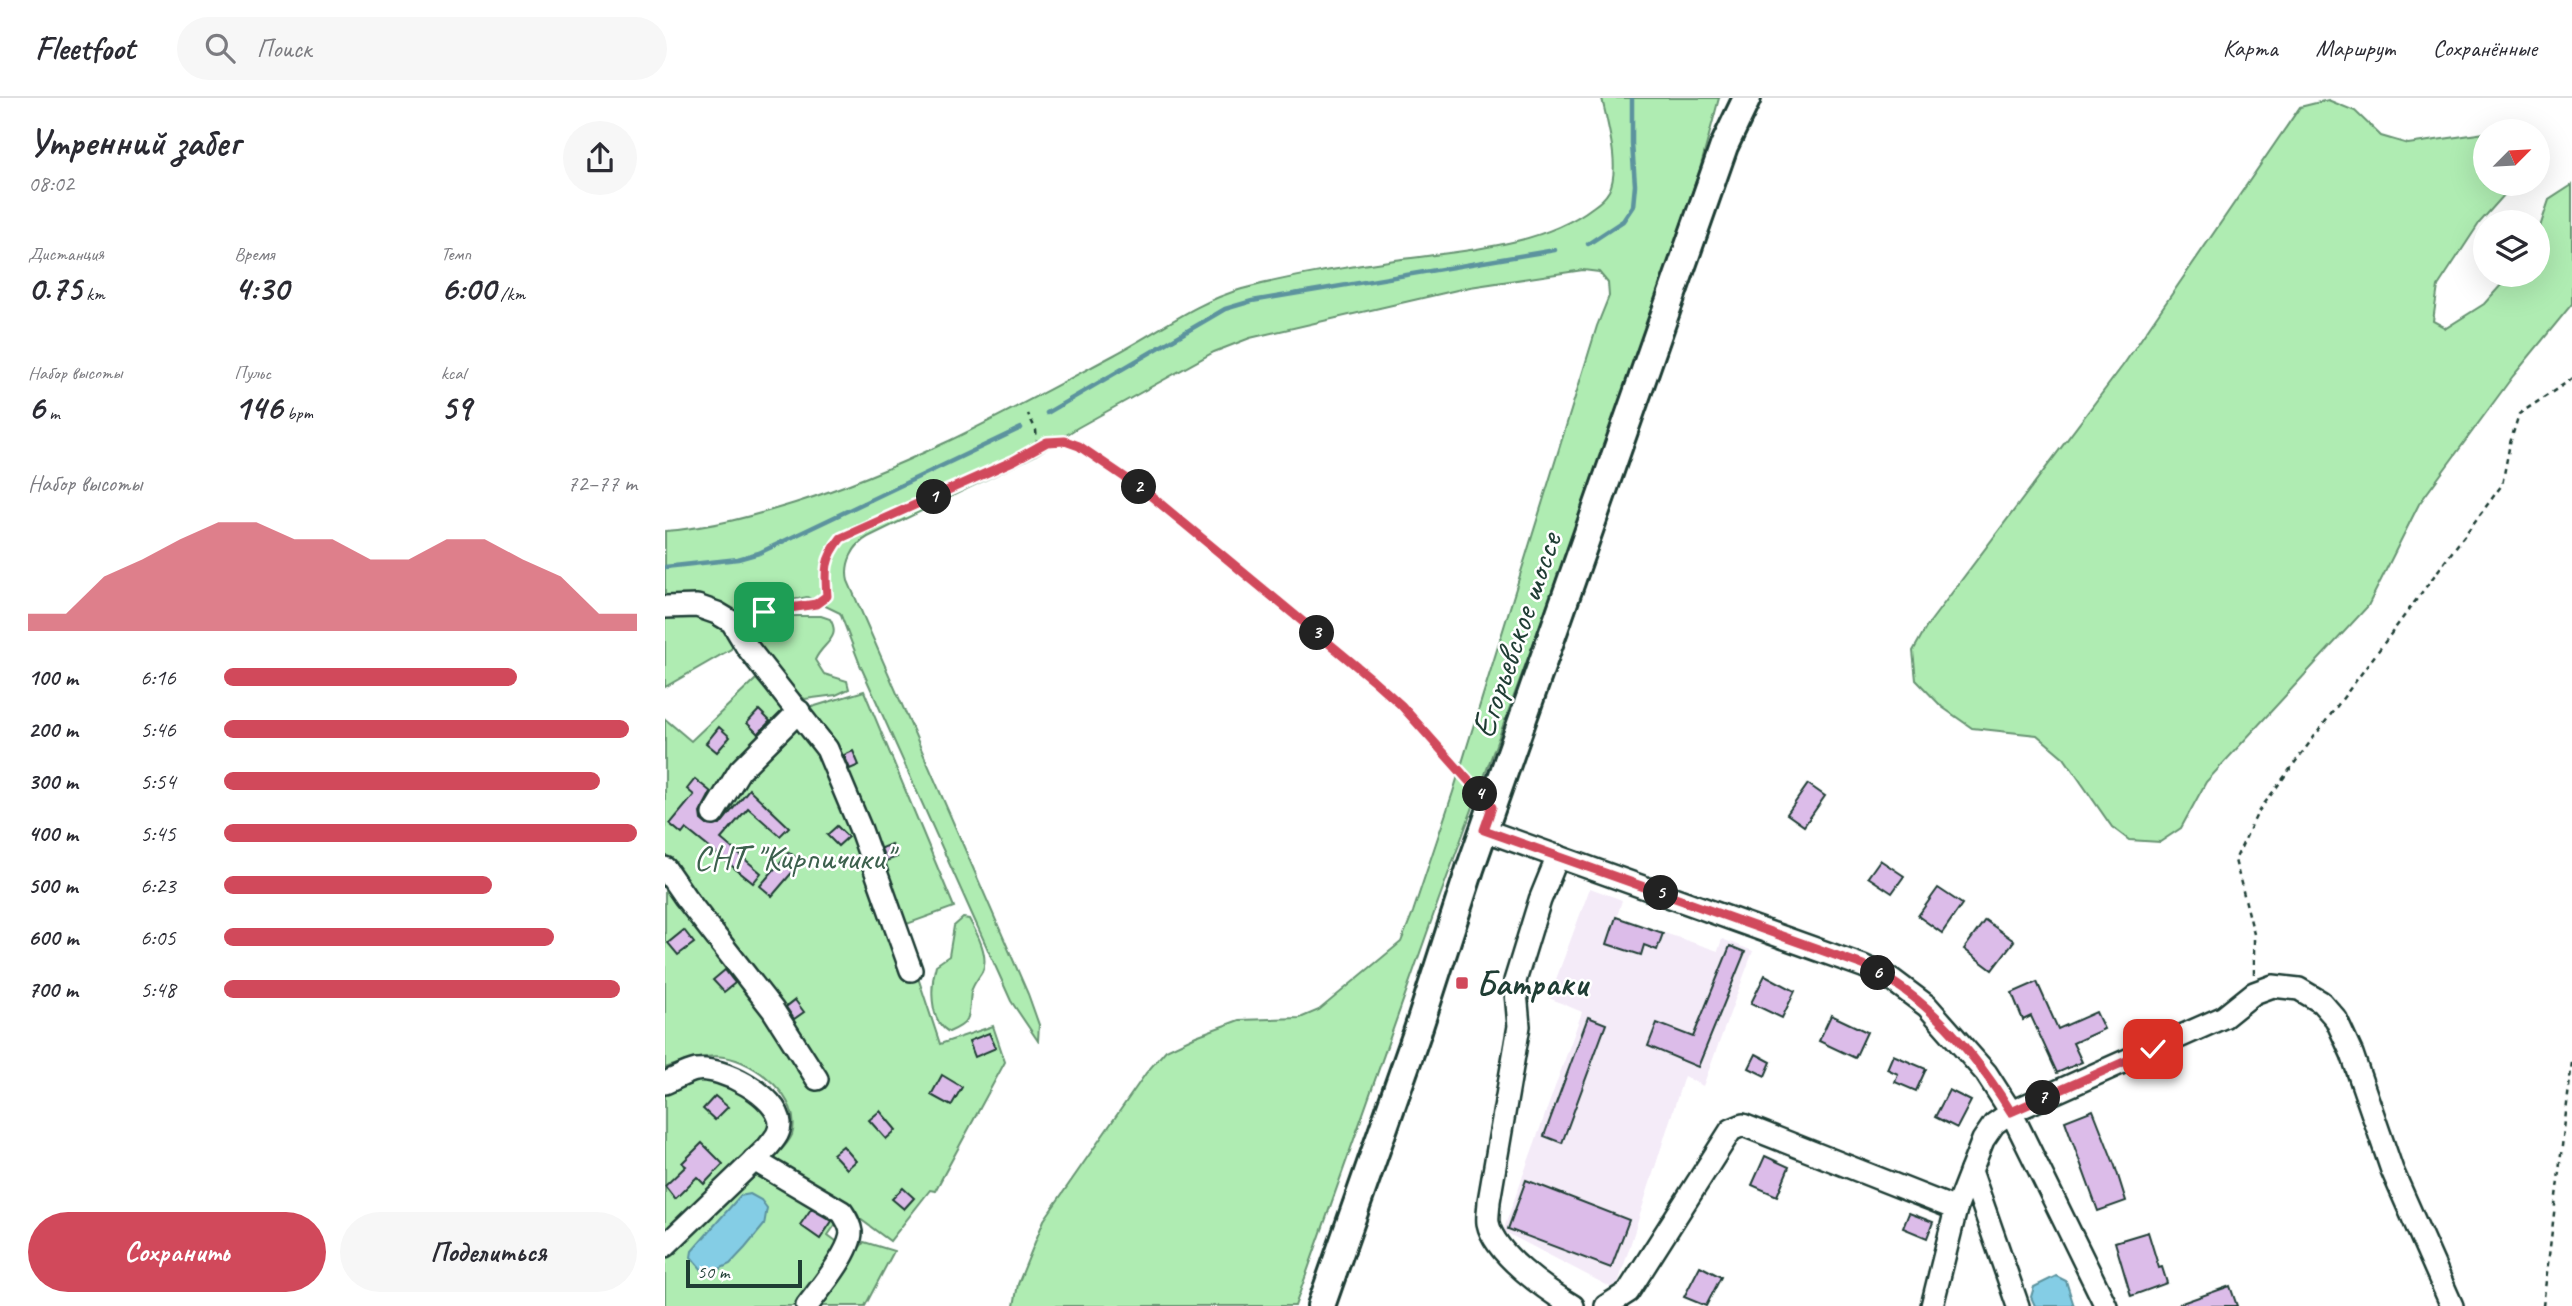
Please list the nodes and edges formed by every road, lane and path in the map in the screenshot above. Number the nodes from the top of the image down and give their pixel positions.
1 (1731, 98) edge
2 (1747, 98) edge
3 (1724, 146) junction
4 (2572, 379) edge
5 (1028, 414) dead end
6 (1029, 452) junction
7 (665, 607) edge
8 (717, 612) junction
9 (799, 711) junction
10 (713, 814) dead end
11 (1488, 819) junction
12 (1558, 856) junction
13 (665, 868) edge
14 (911, 970) dead end
15 (2254, 993) junction
16 (2572, 1062) edge
17 (817, 1079) dead end
18 (665, 1083) edge
19 (2011, 1112) junction
20 (754, 1160) junction
21 (1971, 1171) junction
22 (1956, 1209) junction
23 (665, 1246) edge
24 (807, 1306) edge
25 (1321, 1306) edge
26 (1573, 1306) edge
27 (1606, 1306) edge
28 (1932, 1306) edge
29 (2018, 1306) edge
30 (2106, 1306) edge
31 (2452, 1306) edge
32 (2543, 1306) edge

1 - 3 main road, Егорьевское шоссе
2 - 3 main road, Егорьевское шоссе
3 - 11 main road, Егорьевское шоссе
4 - 15 path
5 - 6 path
6 - 8 path
6 - 11 path
7 - 8 street
8 - 9 street
9 - 10 street
9 - 14 street
11 - 12 street
11 - 25 main road, Егорьевское шоссе
12 - 19 street
12 - 26 street
13 - 17 street
15 - 19 street
15 - 31 street
16 - 32 path
18 - 20 street
19 - 21 street
19 - 30 street
20 - 23 street
20 - 24 street
21 - 22 street
21 - 29 street
22 - 27 street
22 - 28 street

